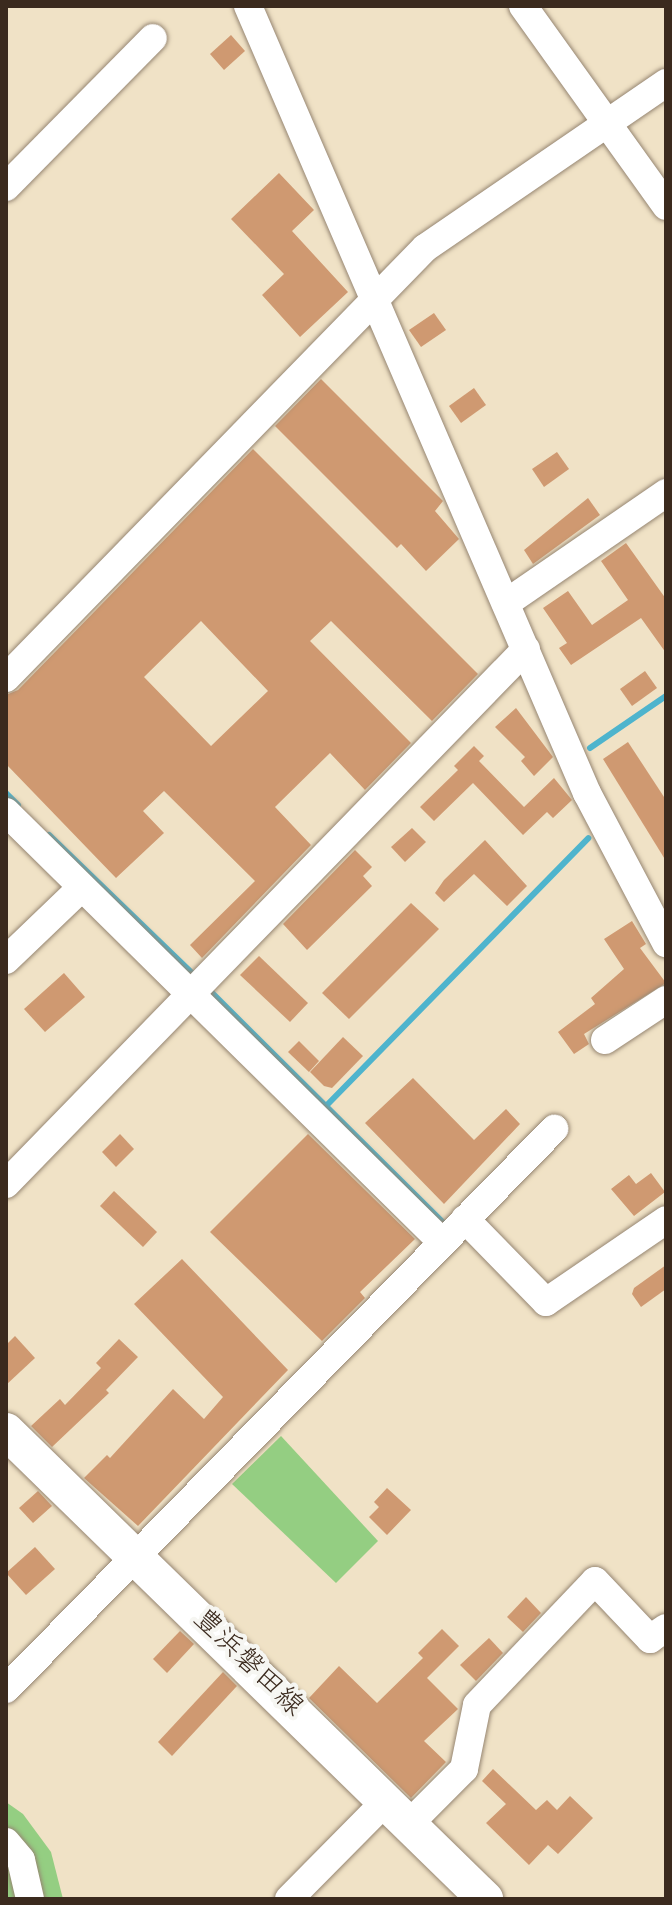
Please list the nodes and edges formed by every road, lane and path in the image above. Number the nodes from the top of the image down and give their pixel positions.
1 (248, 6) edge
2 (523, 6) edge
3 (153, 38) dead end
4 (666, 83) edge
5 (609, 122) junction
6 (6, 187) edge
7 (666, 206) edge
8 (375, 299) junction
9 (666, 493) edge
10 (506, 603) junction
11 (526, 649) junction
12 (6, 678) edge
13 (6, 812) edge
14 (82, 887) junction
15 (658, 909) edge
16 (666, 943) edge
17 (6, 960) edge
18 (191, 994) junction
19 (666, 1000) edge
20 (605, 1040) dead end
21 (554, 1129) dead end
22 (6, 1184) edge
23 (666, 1220) edge
24 (454, 1229) junction
25 (6, 1431) edge
26 (135, 1553) junction
27 (662, 1631) edge
28 (6, 1689) edge
29 (399, 1811) junction
30 (6, 1842) edge
31 (6, 1883) edge
32 (19, 1899) edge
33 (30, 1899) edge
34 (289, 1899) edge
35 (485, 1899) edge

1 - 8 street
2 - 5 street
3 - 6 street
4 - 5 street
5 - 7 street
5 - 8 street
8 - 10 street
8 - 12 street
9 - 10 street
10 - 11 street
11 - 15 street
11 - 18 street
13 - 14 street
14 - 17 street
14 - 18 street
15 - 16 street
18 - 22 street
18 - 24 street
19 - 20 street
21 - 24 street
23 - 24 street
24 - 26 street
25 - 26 main road, 豊浜磐田線
26 - 28 street
26 - 29 main road, 豊浜磐田線
27 - 29 street
29 - 34 street
29 - 35 main road, 豊浜磐田線
30 - 33 street
31 - 32 street

